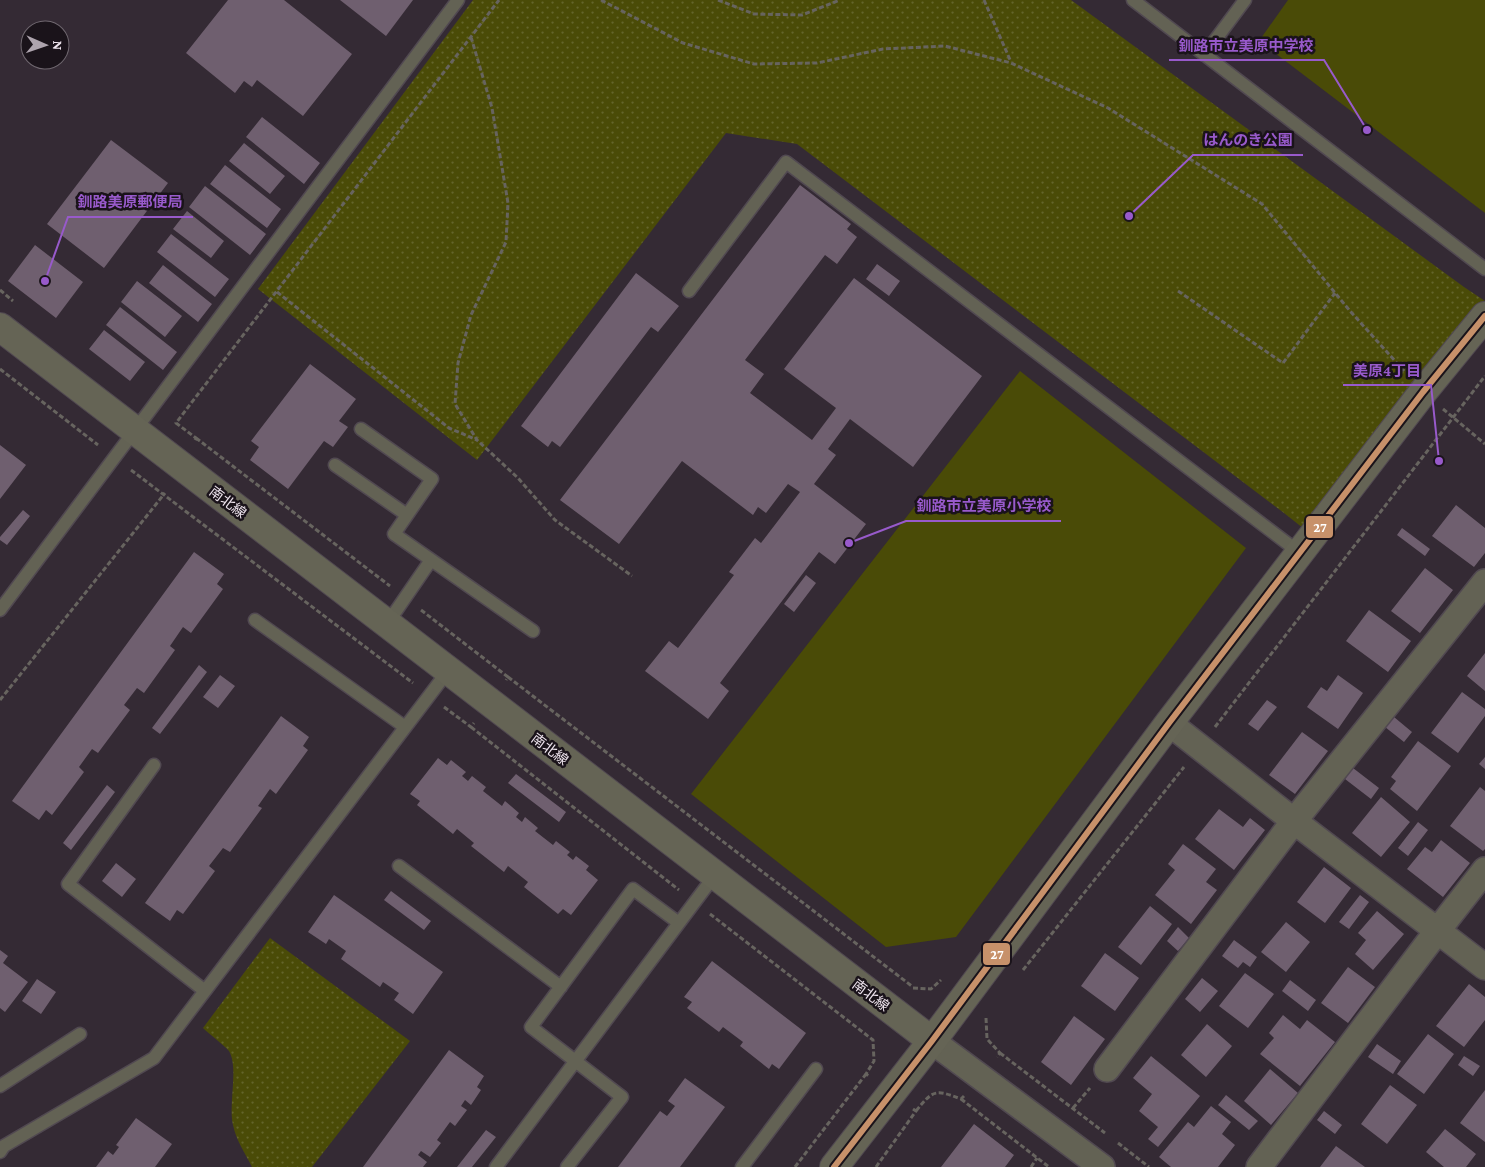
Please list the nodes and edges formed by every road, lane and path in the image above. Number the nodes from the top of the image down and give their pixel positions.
1 (458, 0) edge
2 (499, 0) edge
3 (601, 0) edge
4 (718, 0) edge
5 (840, 0) edge
6 (984, 0) edge
7 (1133, 0) edge
8 (1245, 0) edge
9 (471, 37) junction
10 (1204, 55) junction
11 (1011, 63) junction
12 (1485, 269) edge
13 (689, 290) dead end
14 (1178, 291) dead end
15 (277, 292) junction
16 (1335, 293) junction
17 (1485, 316) edge
18 (0, 327) edge
19 (0, 369) edge
20 (1485, 376) edge
21 (1423, 392) junction
22 (1454, 418) junction
23 (362, 429) dead end
24 (134, 430) junction
25 (477, 440) junction
26 (1485, 444) edge
27 (114, 457) junction
28 (179, 465) junction
29 (335, 465) dead end
30 (164, 494) junction
31 (407, 515) junction
32 (1300, 554) junction
33 (431, 560) junction
34 (632, 576) dead end
35 (1485, 582) edge
36 (0, 610) edge
37 (255, 620) dead end
38 (387, 624) junction
39 (533, 631) dead end
40 (448, 670) junction
41 (508, 677) dead end
42 (429, 695) junction
43 (0, 700) edge
44 (490, 703) junction
45 (1169, 723) junction
46 (405, 727) junction
47 (1200, 747) junction
48 (154, 765) dead end
49 (1294, 821) junction
50 (399, 866) dead end
51 (1485, 870) edge
52 (716, 875) junction
53 (679, 923) junction
54 (1438, 930) junction
55 (1485, 966) edge
56 (1018, 975) dead end
57 (561, 987) junction
58 (913, 987) dead end
59 (205, 991) junction
60 (80, 1034) dead end
61 (932, 1041) junction
62 (1000, 1053) dead end
63 (576, 1061) junction
64 (1107, 1069) dead end
65 (816, 1070) dead end
66 (866, 1074) dead end
67 (3, 1079) edge
68 (961, 1099) dead end
69 (1, 1147) edge
70 (1037, 1158) junction
71 (496, 1167) edge
72 (567, 1167) edge
73 (742, 1167) edge
74 (795, 1167) edge
75 (834, 1167) edge
76 (1031, 1167) edge
77 (1049, 1167) edge
78 (1102, 1167) edge
79 (1150, 1167) edge
80 (1259, 1167) edge

1 - 24 lane
2 - 9 path
3 - 11 path
4 - 5 path
6 - 11 path
7 - 10 lane
8 - 10 lane
9 - 15 path
9 - 25 path
10 - 12 lane
11 - 16 path
13 - 32 lane
14 - 16 path
15 - 25 path
15 - 28 path
16 - 21 path
17 - 21 street
18 - 24 street, 南北線
19 - 27 path
20 - 22 path
21 - 22 path
21 - 32 street
22 - 26 path
22 - 47 path
23 - 31 lane
24 - 27 lane
24 - 28 street, 南北線
25 - 34 path
27 - 30 path
27 - 36 lane
28 - 30 path
28 - 38 street, 南北線
29 - 31 lane
30 - 42 path
30 - 43 path
31 - 33 lane
32 - 45 street
33 - 38 lane
33 - 39 lane
35 - 49 street
37 - 46 lane
38 - 40 street, 南北線
40 - 42 lane
40 - 44 street, 南北線
41 - 58 path
42 - 44 path
42 - 46 lane
44 - 52 street, 南北線
45 - 47 street
45 - 61 street
46 - 59 lane
47 - 49 street
47 - 56 path
48 - 59 lane
49 - 54 street
49 - 64 street
50 - 57 lane
51 - 54 street
52 - 53 lane
52 - 61 street, 南北線
53 - 57 lane
53 - 63 lane
54 - 55 street
54 - 80 street
57 - 63 lane
59 - 69 lane
60 - 67 lane
61 - 75 street
61 - 78 street, 南北線
62 - 79 path
63 - 71 lane
63 - 72 lane
65 - 73 lane
66 - 74 path
68 - 70 path
70 - 76 path
70 - 77 path

